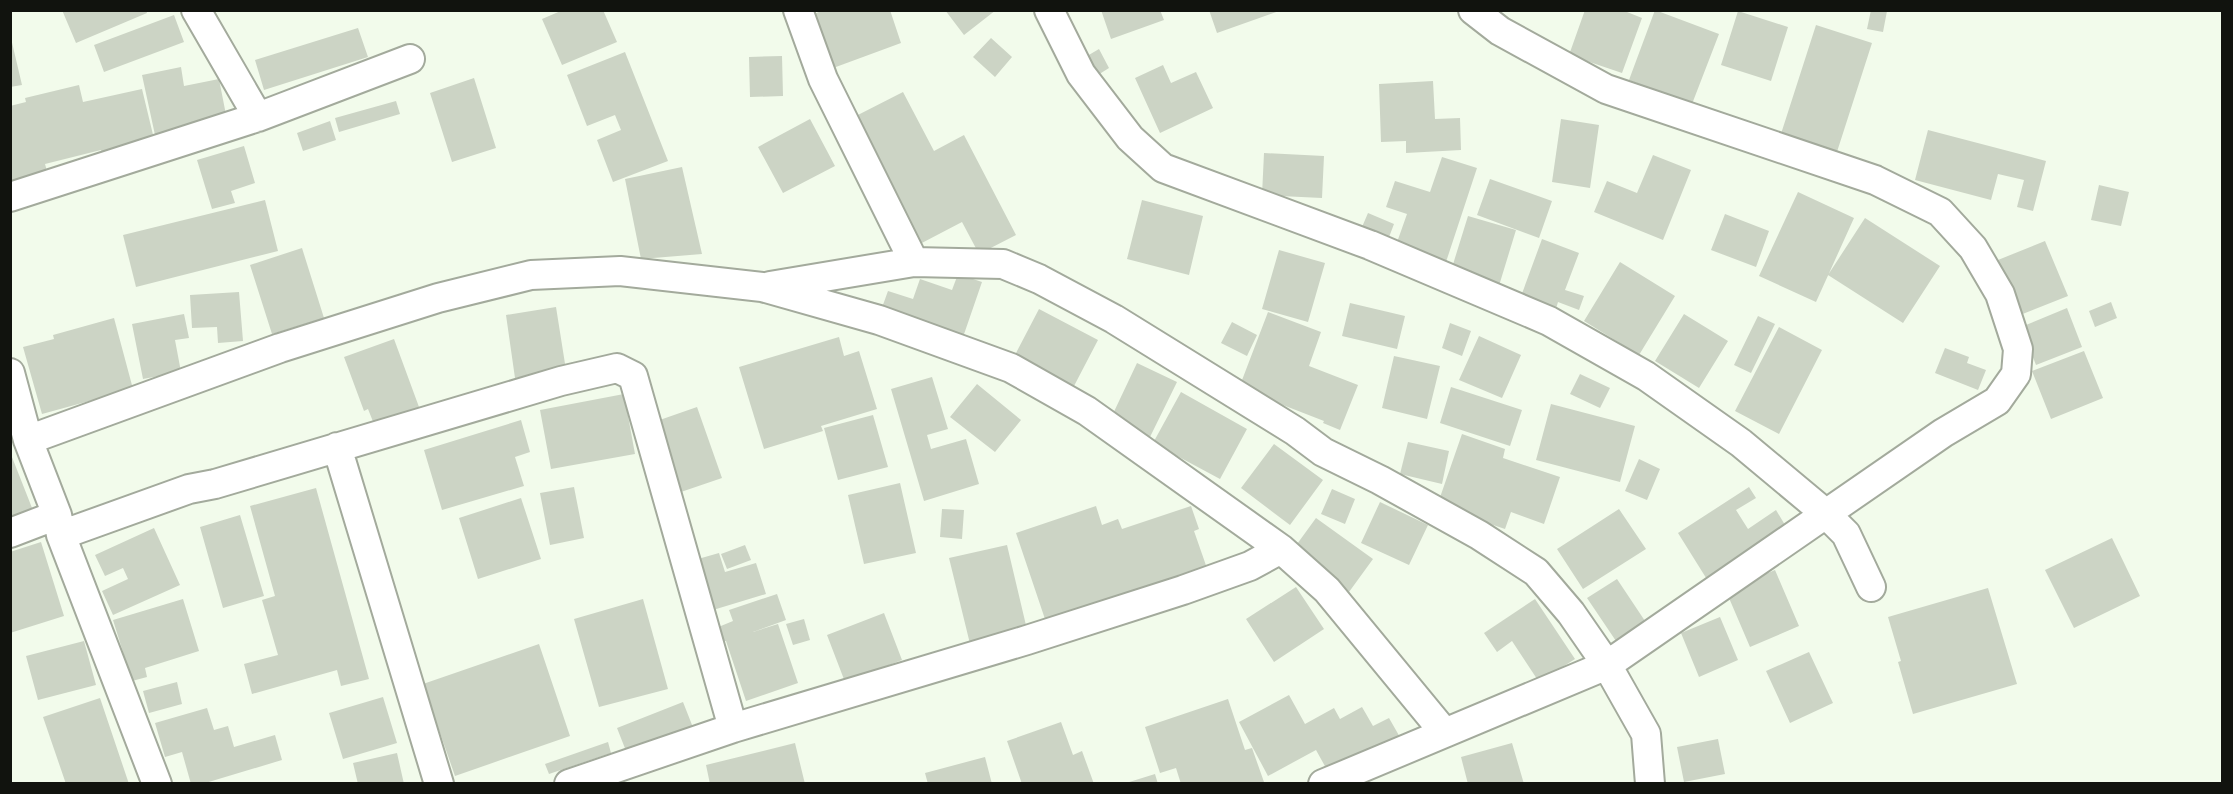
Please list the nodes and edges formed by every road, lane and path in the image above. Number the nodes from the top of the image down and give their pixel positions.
1 (196, 10) edge
2 (798, 10) edge
3 (1048, 10) edge
4 (1473, 10) edge
5 (410, 59) dead end
6 (258, 117) junction
7 (10, 197) edge
8 (914, 262) junction
9 (762, 287) junction
10 (10, 373) edge
11 (28, 440) junction
12 (337, 447) junction
13 (1825, 513) junction
14 (59, 525) junction
15 (10, 533) edge
16 (1281, 549) junction
17 (1871, 587) dead end
18 (1607, 665) junction
19 (733, 728) junction
20 (1444, 732) junction
21 (158, 783) edge
22 (439, 783) edge
23 (569, 783) edge
24 (1323, 783) edge
25 (1650, 783) edge

1 - 6 street
2 - 8 street
3 - 13 street
4 - 13 street
5 - 6 street
6 - 7 street
8 - 9 street
8 - 18 street
9 - 11 street
9 - 16 street
10 - 11 street
11 - 14 street
12 - 14 street
12 - 19 street
12 - 22 street
13 - 17 street
13 - 18 street
14 - 15 street
14 - 21 street
16 - 19 street
16 - 20 street
18 - 20 street
18 - 25 street
19 - 23 street
20 - 24 street

